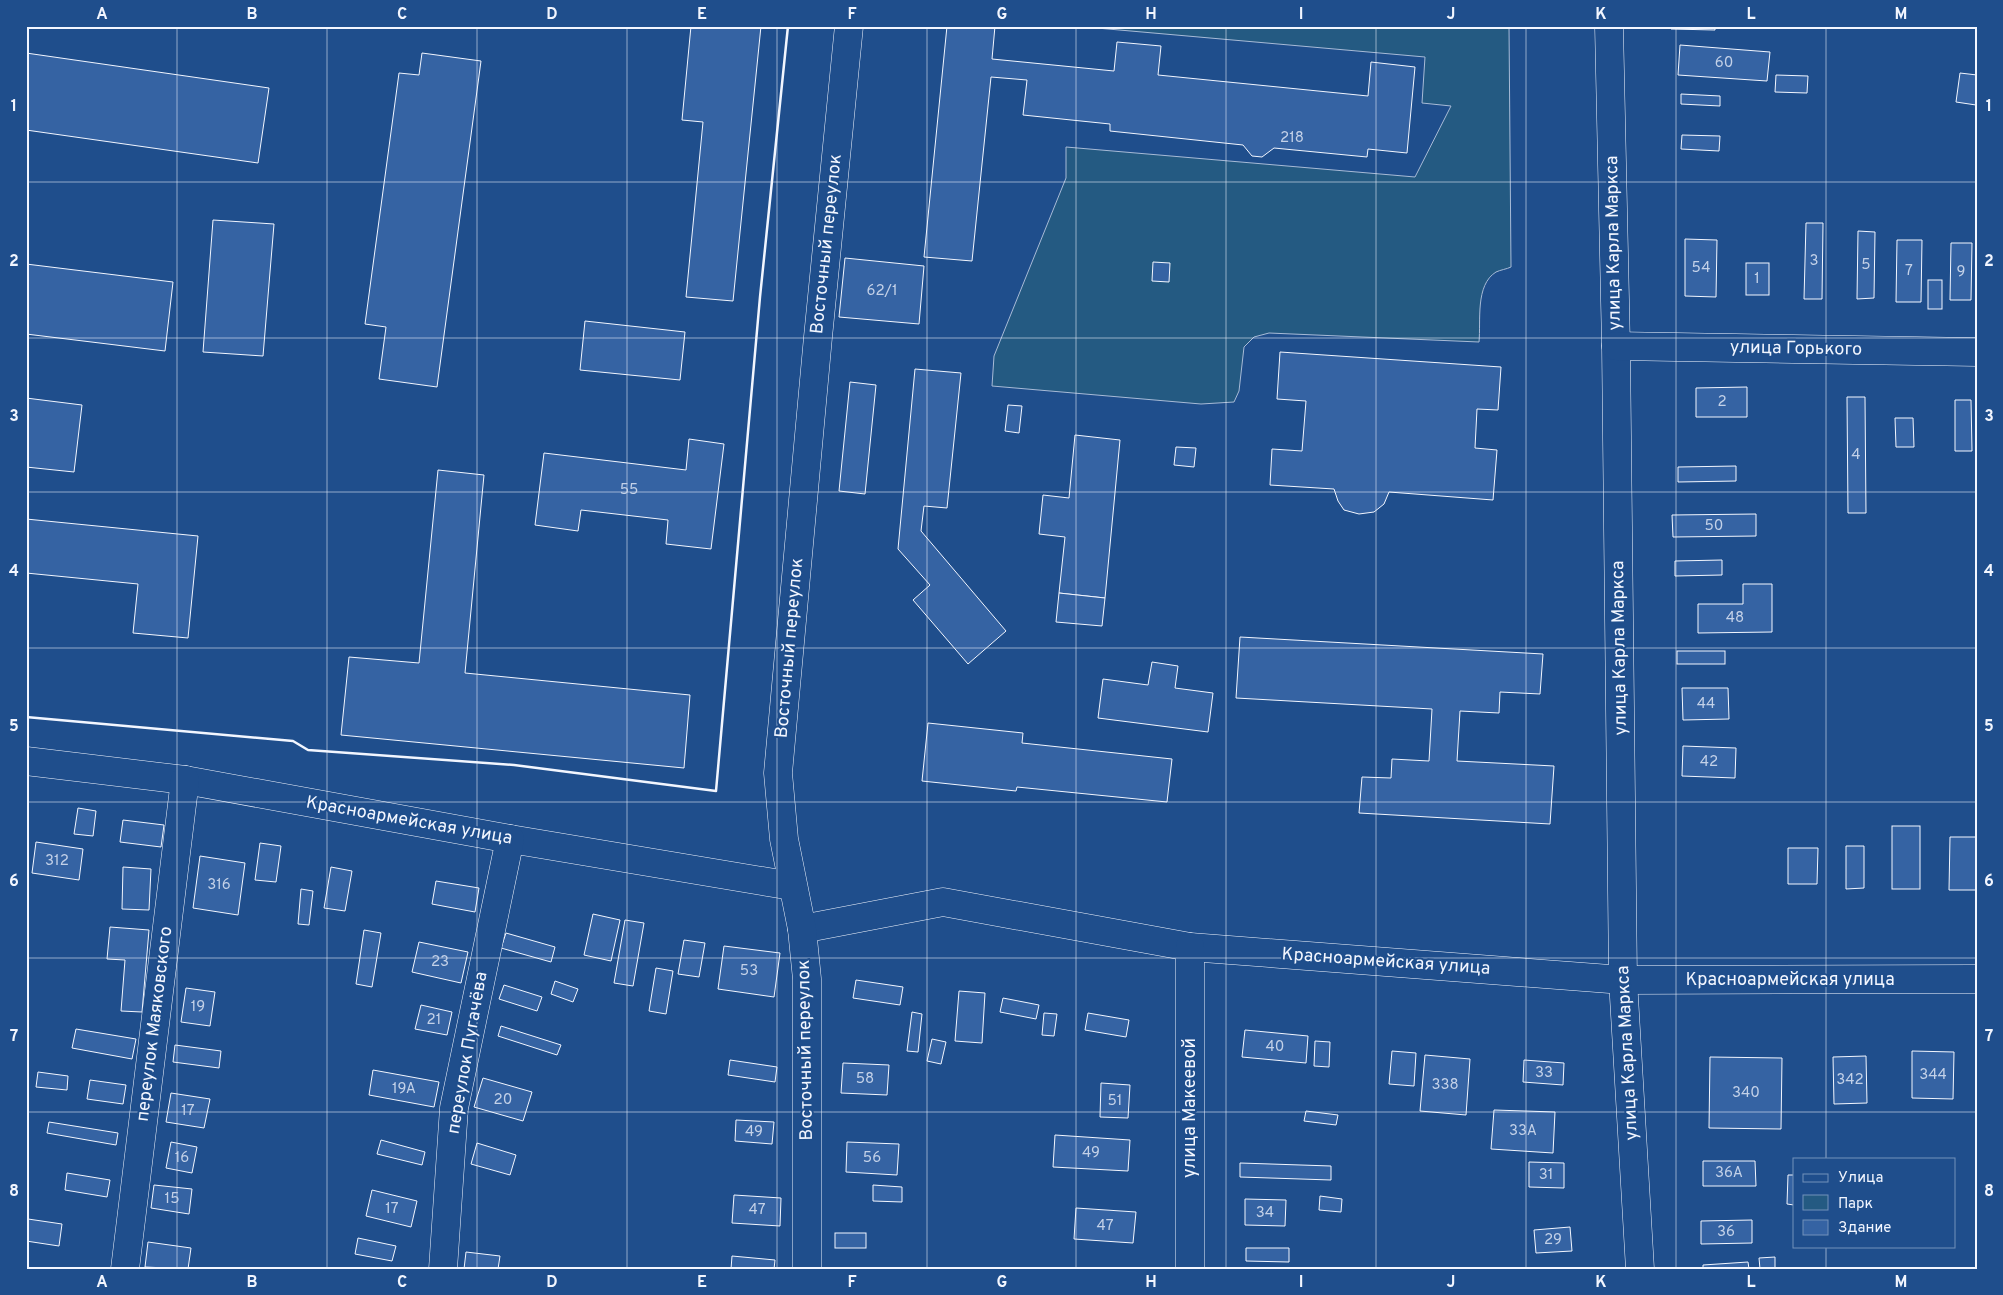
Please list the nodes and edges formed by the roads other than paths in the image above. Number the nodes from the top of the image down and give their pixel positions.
1 (849, 26) edge
2 (1609, 26) edge
3 (1616, 346) junction
4 (1977, 352) edge
5 (26, 761) edge
6 (185, 780) junction
7 (510, 839) junction
8 (792, 886) junction
9 (802, 929) junction
10 (1190, 947) junction
11 (1977, 979) edge
12 (1623, 980) junction
13 (125, 1269) edge
14 (443, 1269) edge
15 (807, 1269) edge
16 (1190, 1269) edge
17 (1640, 1269) edge

1 - 8 street, Восточный переулок
2 - 3 street, улица Карла Маркса
3 - 4 street, улица Горького
3 - 12 street, улица Карла Маркса
5 - 6 street, Красноармейская улица
6 - 7 street, Красноармейская улица
6 - 13 street, переулок Маяковского
7 - 8 street, Красноармейская улица
7 - 14 street, переулок Пугачёва
8 - 9 street, Восточный переулок
9 - 10 street, Красноармейская улица
9 - 15 street, Восточный переулок
10 - 12 street, Красноармейская улица
10 - 16 street, улица Макеевой
11 - 12 street, Красноармейская улица
12 - 17 street, улица Карла Маркса

